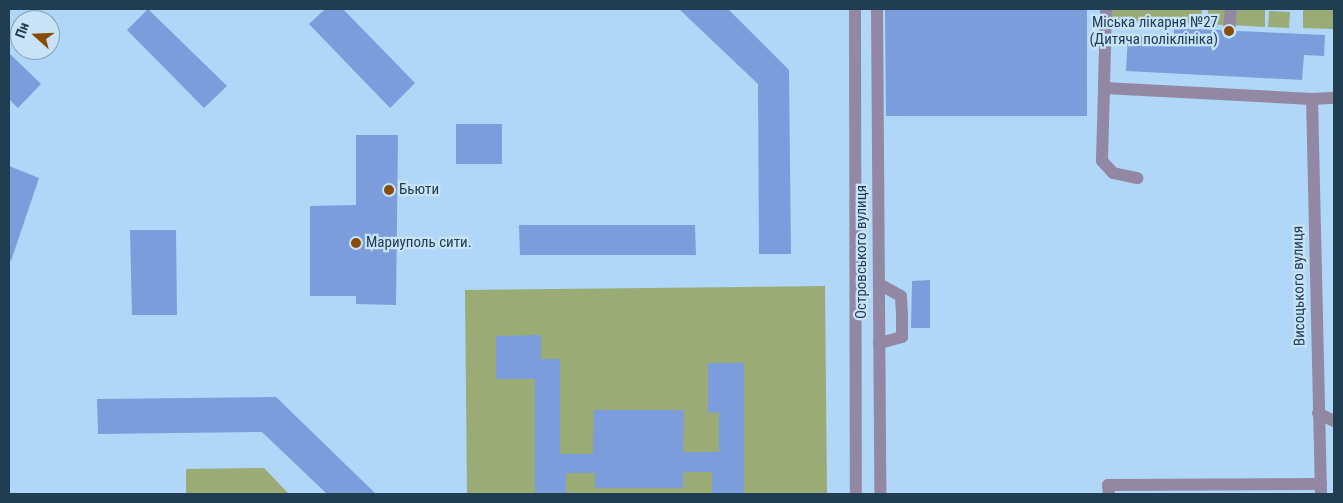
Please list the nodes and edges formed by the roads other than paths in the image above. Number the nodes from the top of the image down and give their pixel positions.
1 (855, 9) edge
2 (877, 9) edge
3 (1106, 9) edge
4 (1230, 9) edge
5 (1229, 31) dead end
6 (1104, 88) junction
7 (1334, 98) edge
8 (1312, 99) junction
9 (1137, 178) dead end
10 (879, 284) junction
11 (879, 343) junction
12 (1318, 413) junction
13 (1334, 421) edge
14 (1321, 489) edge
15 (856, 494) edge
16 (880, 494) edge
17 (1109, 494) edge

1 - 15 street, Островського вулиця
2 - 10 street, Островського вулиця
3 - 6 street
4 - 5 street
6 - 8 street
6 - 9 street
7 - 8 street
8 - 12 street, Висоцького вулиця
10 - 11 street, Островського вулиця
10 - 11 street
11 - 16 street, Островського вулиця
12 - 13 street
12 - 14 street, Висоцького вулиця
14 - 17 street

